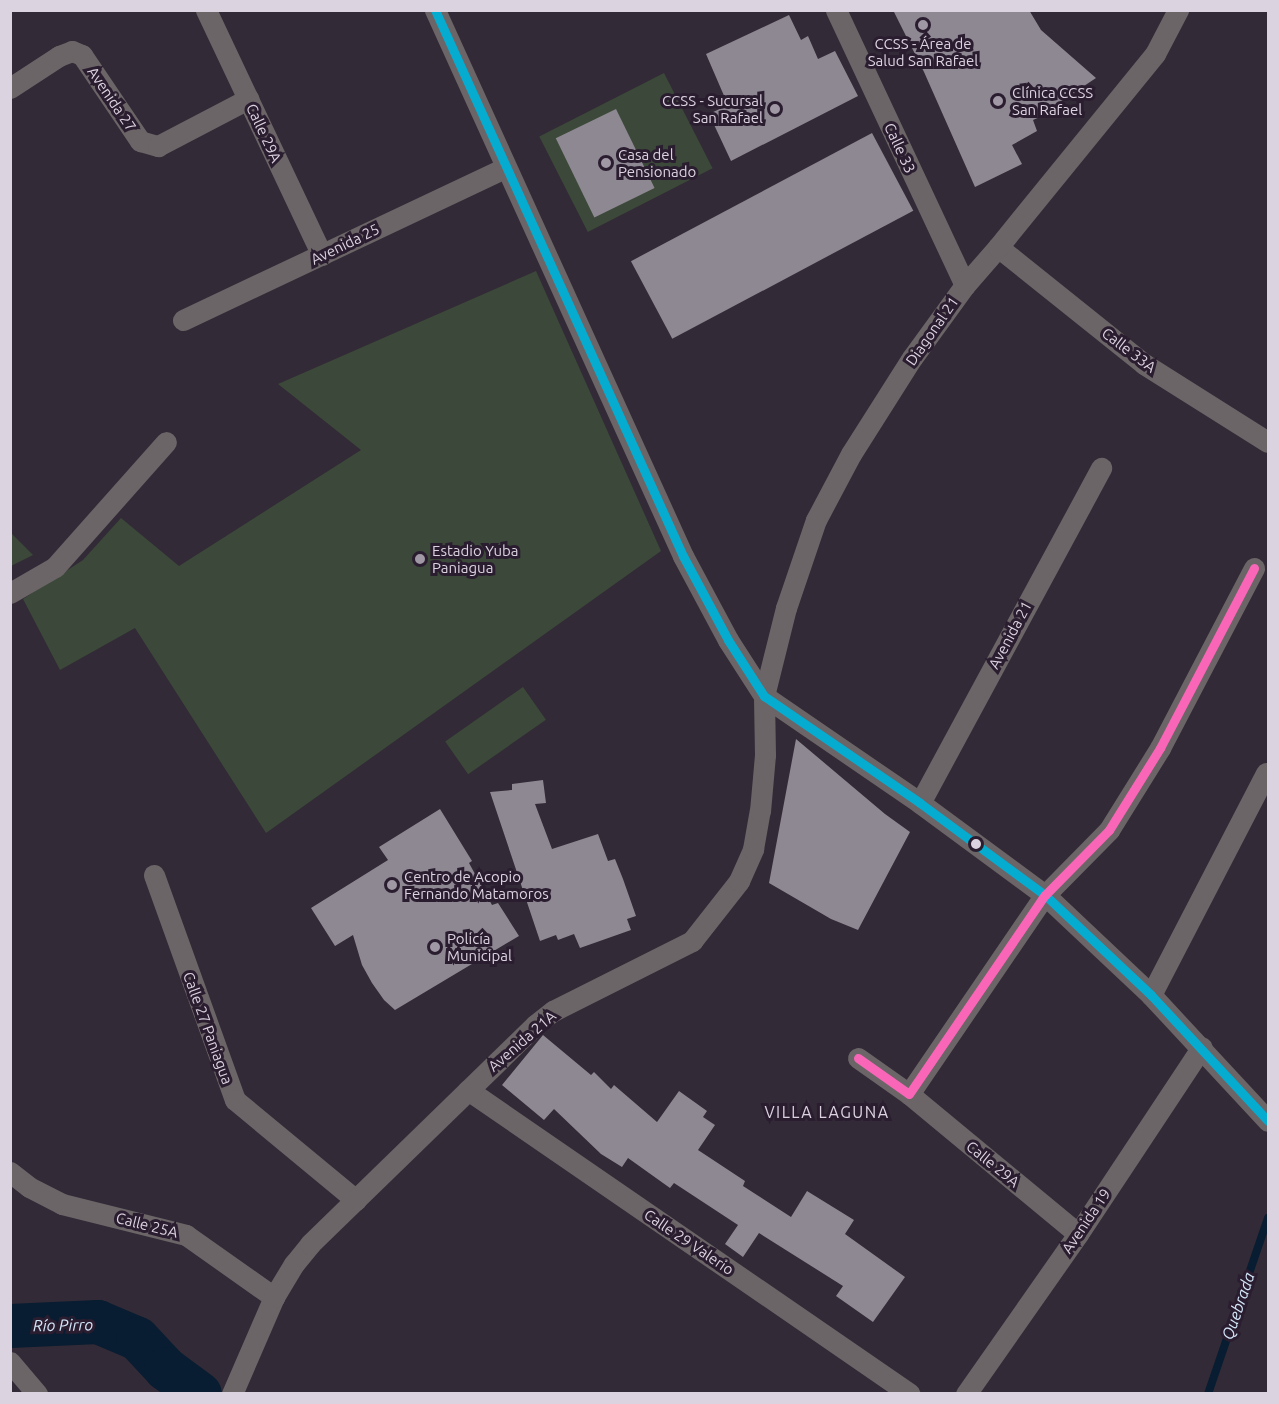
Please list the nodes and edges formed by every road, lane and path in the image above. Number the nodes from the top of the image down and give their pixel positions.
1 (206, 10) edge
2 (435, 10) edge
3 (836, 10) edge
4 (1178, 10) edge
5 (10, 88) edge
6 (248, 99) junction
7 (506, 166) junction
8 (998, 248) junction
9 (322, 255) junction
10 (965, 285) junction
11 (183, 320) dead end
12 (166, 442) dead end
13 (1269, 442) edge
14 (1101, 468) dead end
15 (1254, 568) dead end
16 (10, 593) edge
17 (764, 696) junction
18 (1266, 773) dead end
19 (920, 803) junction
20 (154, 875) dead end
21 (1045, 895) junction
22 (1151, 995) junction
23 (1202, 1047) junction
24 (858, 1058) dead end
25 (468, 1090) junction
26 (909, 1094) junction
27 (1269, 1121) edge
28 (10, 1172) edge
29 (356, 1200) junction
30 (1078, 1233) junction
31 (274, 1297) junction
32 (10, 1362) edge
33 (37, 1394) edge
34 (232, 1394) edge
35 (910, 1394) edge
36 (966, 1394) edge

1 - 6 street, Calle 29A
2 - 7 street
3 - 10 street, Calle 33
4 - 8 street, Diagonal 21
5 - 6 street, Avenida 27
6 - 9 street, Calle 29A
7 - 9 street, Avenida 25
7 - 17 street
8 - 10 street, Diagonal 21
8 - 13 street, Calle 33A
9 - 11 street, Avenida 25
10 - 17 street, Diagonal 21
12 - 16 street
14 - 19 street, Avenida 21
15 - 21 street
17 - 19 street
17 - 25 street, Avenida 21A
18 - 22 street
19 - 21 street
20 - 29 street, Calle 27 Paniagua
21 - 22 street
21 - 26 street
22 - 23 street
23 - 27 street
23 - 30 street, Avenida 19
24 - 26 street, Calle 29A
25 - 29 street, Avenida 21A
25 - 35 street, Calle 29 Valerio
26 - 30 street, Calle 29A
28 - 31 street, Calle 25A
29 - 31 street, Avenida 21A
30 - 36 street, Avenida 19
31 - 34 street, Avenida 21A
32 - 33 street

